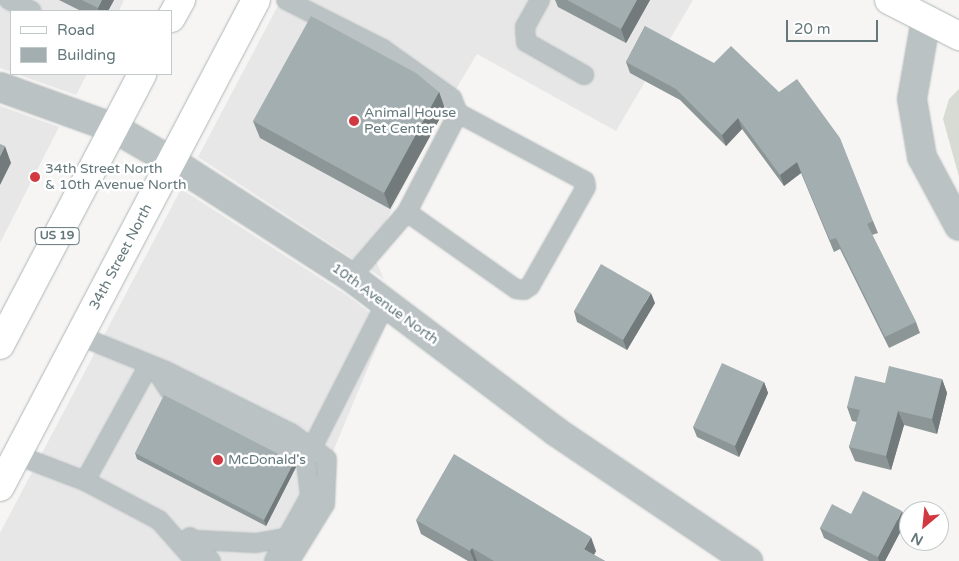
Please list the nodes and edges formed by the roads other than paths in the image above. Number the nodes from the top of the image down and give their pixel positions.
1 (9, 0) edge
2 (181, 0) edge
3 (256, 0) edge
4 (286, 0) edge
5 (540, 0) edge
6 (889, 0) edge
7 (30, 10) edge
8 (172, 16) edge
9 (926, 19) junction
10 (959, 36) edge
11 (141, 75) edge
12 (584, 75) dead end
13 (0, 87) edge
14 (458, 113) junction
15 (114, 128) junction
16 (172, 161) junction
17 (407, 212) junction
18 (959, 226) edge
19 (351, 277) junction
20 (386, 303) junction
21 (80, 336) junction
22 (0, 345) edge
23 (151, 366) junction
24 (312, 448) junction
25 (17, 455) junction
26 (85, 481) junction
27 (0, 487) edge
28 (159, 520) junction
29 (289, 538) junction
30 (196, 540) junction
31 (195, 561) edge
32 (211, 561) edge
33 (274, 561) edge
34 (290, 561) edge
35 (748, 561) edge

1 - 7 lane
2 - 8 main road
3 - 16 main road, 34th Street North
4 - 14 lane
5 - 12 lane
6 - 9 main road
9 - 10 main road
9 - 18 street
11 - 15 main road, US 19
13 - 15 street, 10th Avenue North
14 - 17 lane
14 - 17 lane
15 - 16 street, 10th Avenue North
15 - 22 main road, US 19
16 - 19 street, 10th Avenue North
16 - 21 main road, 34th Street North
17 - 19 lane
19 - 20 street, 10th Avenue North
20 - 24 lane
20 - 35 street, 10th Avenue North
21 - 23 lane
21 - 25 main road, 34th Street North
23 - 24 lane
23 - 26 lane
23 - 29 lane
24 - 34 lane
25 - 26 lane
25 - 27 main road, 34th Street North
26 - 28 lane
28 - 30 lane
28 - 31 lane
29 - 30 lane
29 - 33 lane
30 - 32 lane

